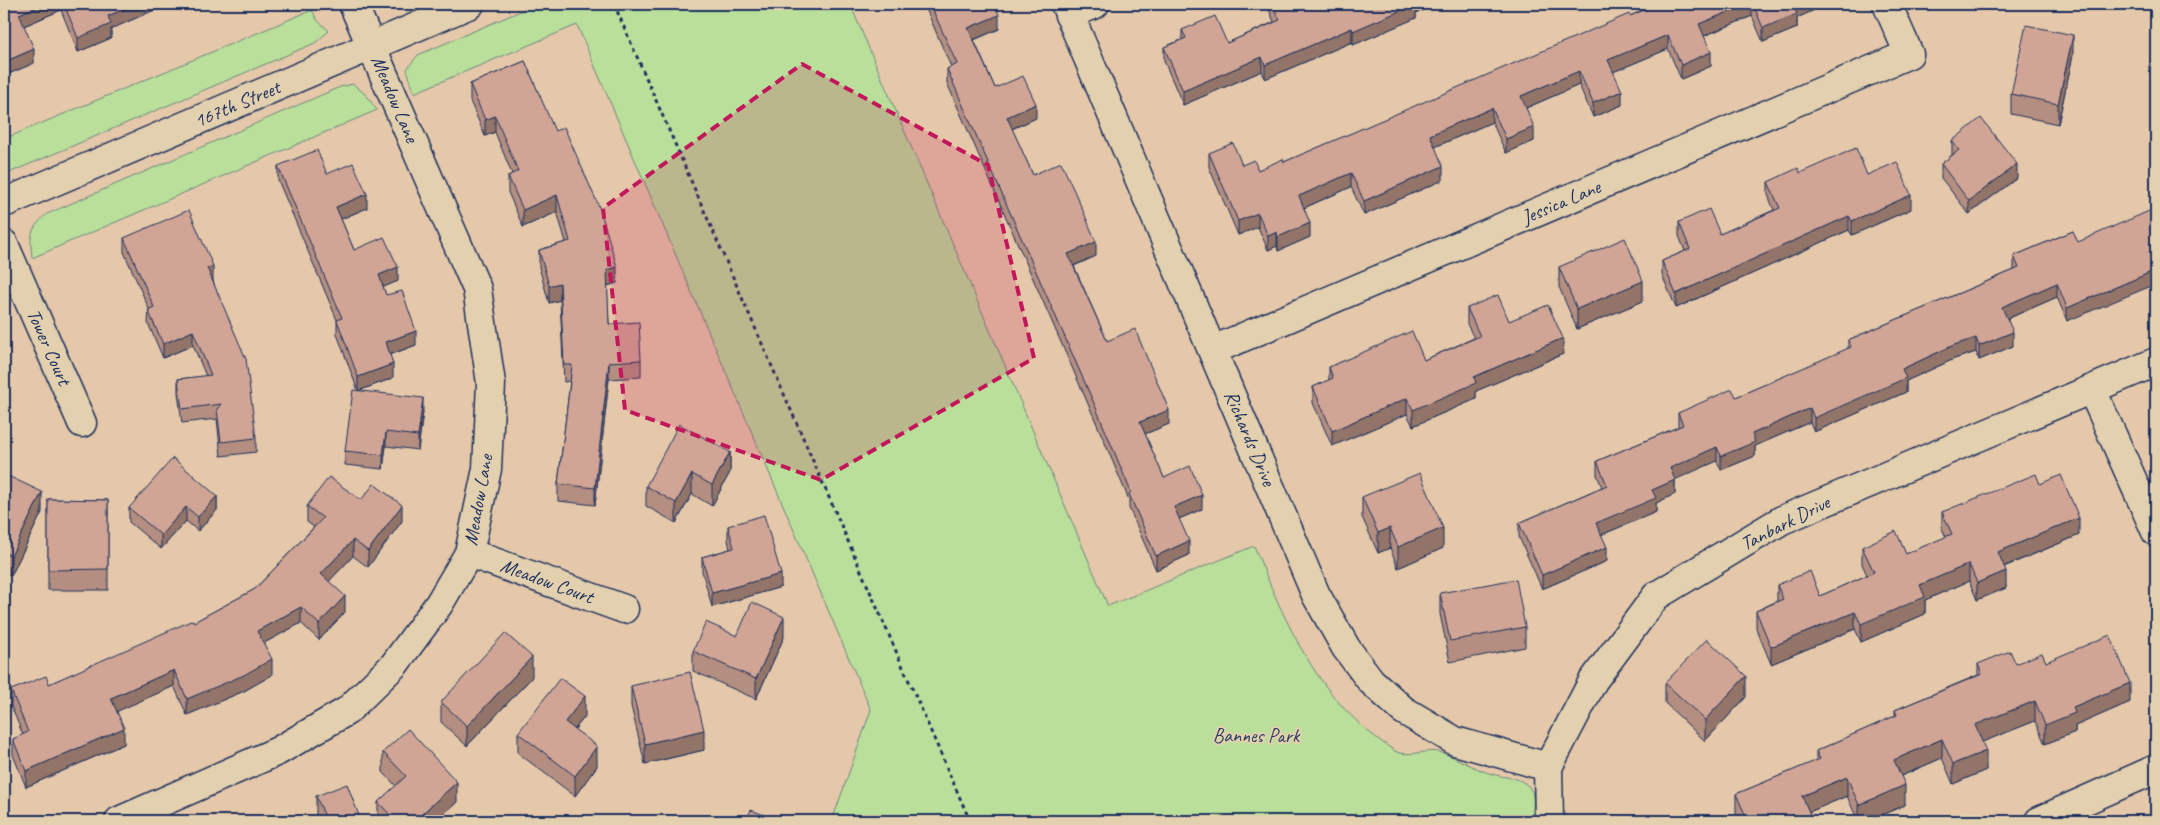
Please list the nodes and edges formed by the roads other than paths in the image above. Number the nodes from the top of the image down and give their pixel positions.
1 (353, 4) edge
2 (470, 4) edge
3 (1095, 4) edge
4 (1887, 4) edge
5 (1067, 9) edge
6 (372, 46) junction
7 (4, 203) edge
8 (4, 244) edge
9 (1213, 350) junction
10 (2156, 362) edge
11 (2092, 390) junction
12 (82, 423) dead end
13 (2156, 532) edge
14 (470, 553) junction
15 (624, 609) dead end
16 (1548, 767) junction
17 (2156, 770) edge
18 (119, 821) edge
19 (1549, 821) edge
20 (2039, 821) edge

1 - 6 street, Meadow Lane
2 - 6 street, 167th Street
3 - 5 street
4 - 9 street, Jessica Lane
5 - 9 street, Richards Drive
6 - 7 street, 167th Street
6 - 14 street, Meadow Lane
8 - 12 street, Tower Court
9 - 16 street, Richards Drive
10 - 11 street, Tanbark Drive
11 - 13 street
11 - 16 street, Tanbark Drive
14 - 15 street, Meadow Court
14 - 18 street, Meadow Lane
16 - 19 street, Tanbark Drive
17 - 20 street

